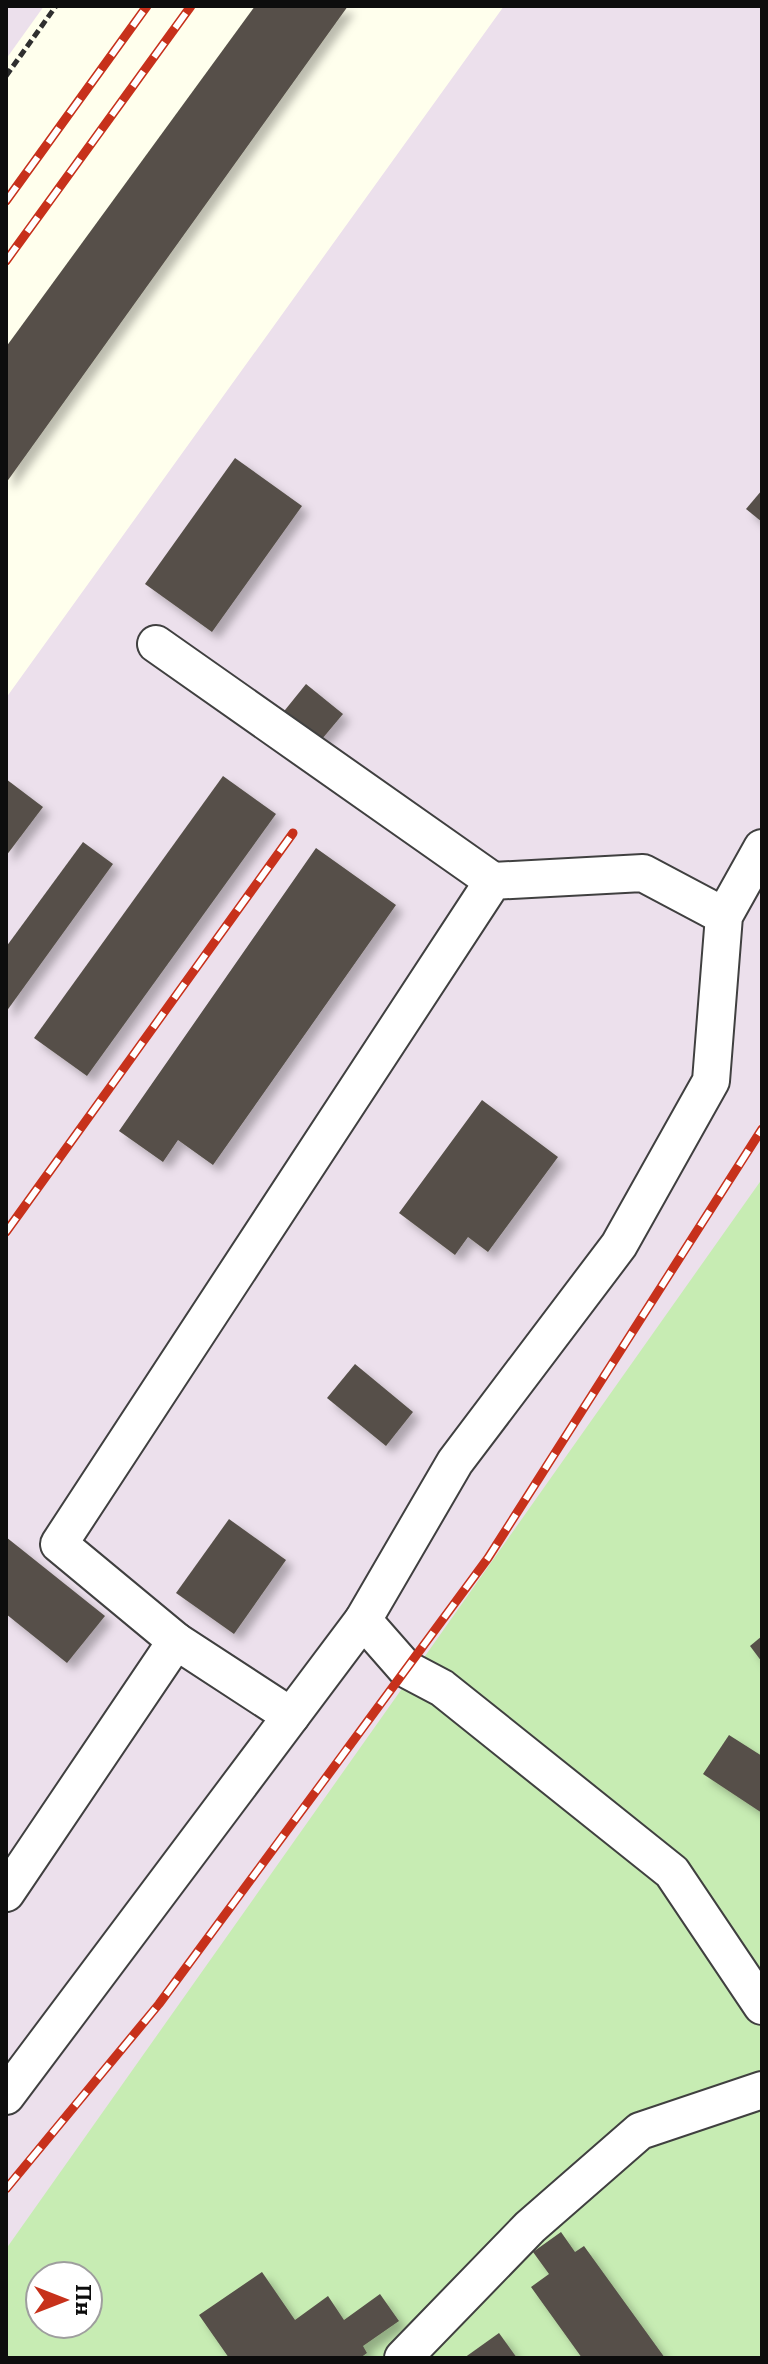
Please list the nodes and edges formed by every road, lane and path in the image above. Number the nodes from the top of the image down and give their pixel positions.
1 (56, 6) edge
2 (6, 76) edge
3 (156, 644) dead end
4 (762, 848) edge
5 (493, 881) junction
6 (724, 916) junction
7 (363, 1620) junction
8 (176, 1641) junction
9 (291, 1716) junction
10 (6, 1893) edge
11 (762, 2006) edge
12 (762, 2090) edge
13 (6, 2096) edge
14 (403, 2358) edge

1 - 2 path
3 - 5 lane
4 - 6 lane
5 - 6 lane
5 - 8 lane
6 - 7 lane
7 - 9 lane
7 - 11 lane
8 - 9 lane
8 - 10 lane
9 - 13 lane
12 - 14 lane

